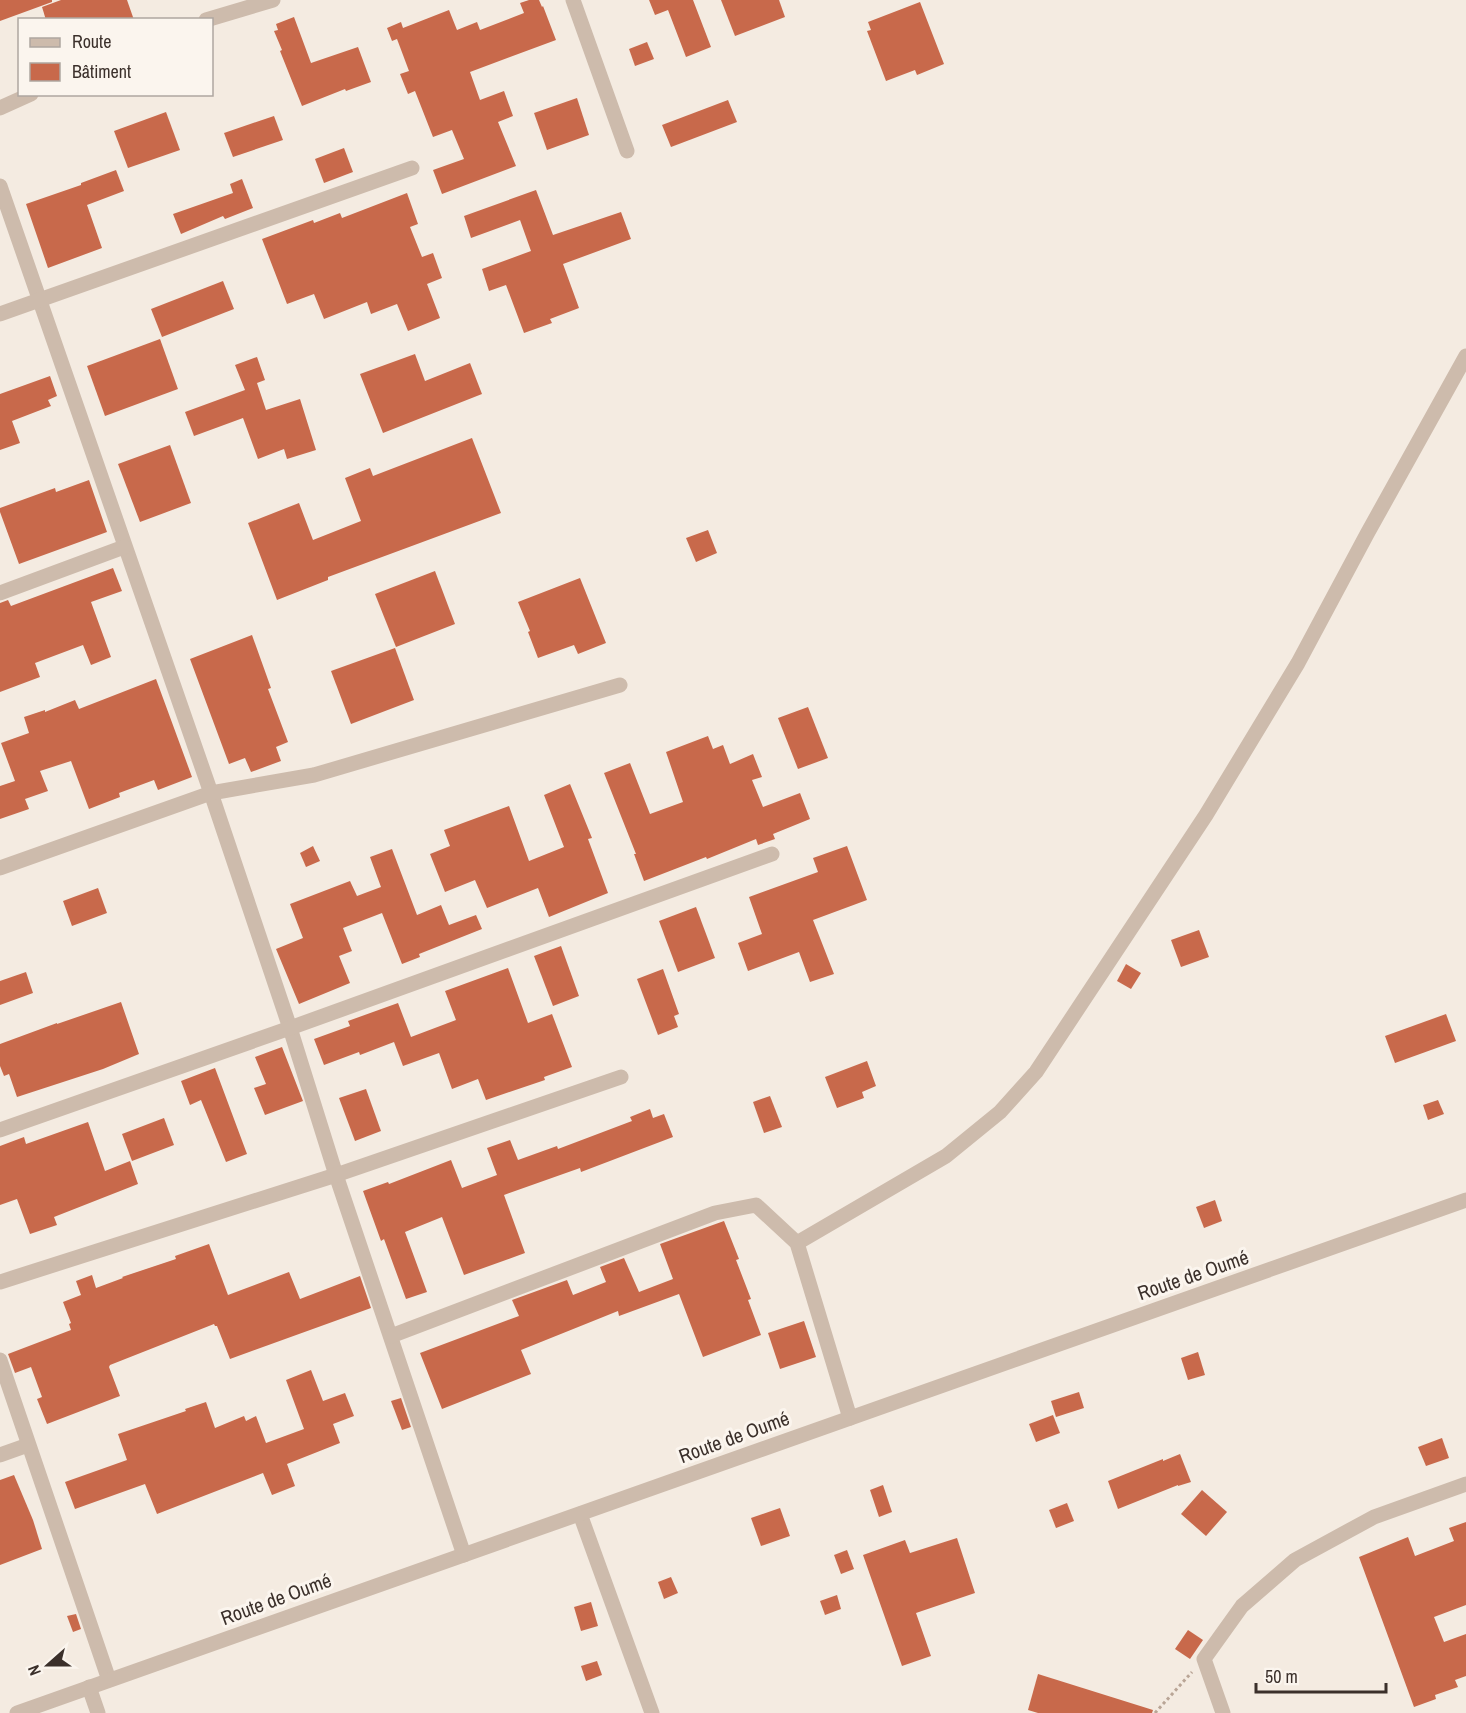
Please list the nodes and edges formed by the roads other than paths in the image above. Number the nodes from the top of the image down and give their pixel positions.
1 (273, 0) edge
2 (573, 0) edge
3 (213, 18) edge
4 (27, 96) edge
5 (0, 108) edge
6 (627, 151) dead end
7 (412, 168) dead end
8 (0, 186) edge
9 (39, 300) junction
10 (0, 314) edge
11 (1466, 356) edge
12 (124, 546) junction
13 (0, 593) edge
14 (620, 685) dead end
15 (211, 793) junction
16 (772, 854) dead end
17 (0, 868) edge
18 (290, 1028) junction
19 (621, 1077) dead end
20 (0, 1130) edge
21 (336, 1174) junction
22 (1466, 1200) edge
23 (797, 1243) junction
24 (0, 1282) edge
25 (391, 1336) junction
26 (0, 1360) edge
27 (850, 1418) junction
28 (28, 1445) junction
29 (0, 1455) edge
30 (1466, 1484) edge
31 (580, 1514) junction
32 (464, 1555) junction
33 (109, 1680) junction
34 (89, 1688) junction
35 (17, 1713) edge
36 (98, 1713) edge
37 (652, 1713) edge
38 (1223, 1713) edge

1 - 3 street
2 - 6 street
4 - 5 street
7 - 9 street
8 - 9 street
9 - 10 street
9 - 12 street
11 - 23 street
12 - 13 street
12 - 15 street
14 - 15 street
15 - 17 street
15 - 18 street
16 - 18 street
18 - 20 street
18 - 21 street
19 - 21 street
21 - 24 street
21 - 25 street
22 - 27 street, Route de Oumé
23 - 25 street
23 - 27 street
25 - 32 street
26 - 28 street
27 - 31 street, Route de Oumé
28 - 29 street
28 - 33 street
30 - 38 street
31 - 32 street, Route de Oumé
31 - 37 street
32 - 33 street, Route de Oumé
33 - 34 street, Route de Oumé
34 - 35 street, Route de Oumé
34 - 36 street

